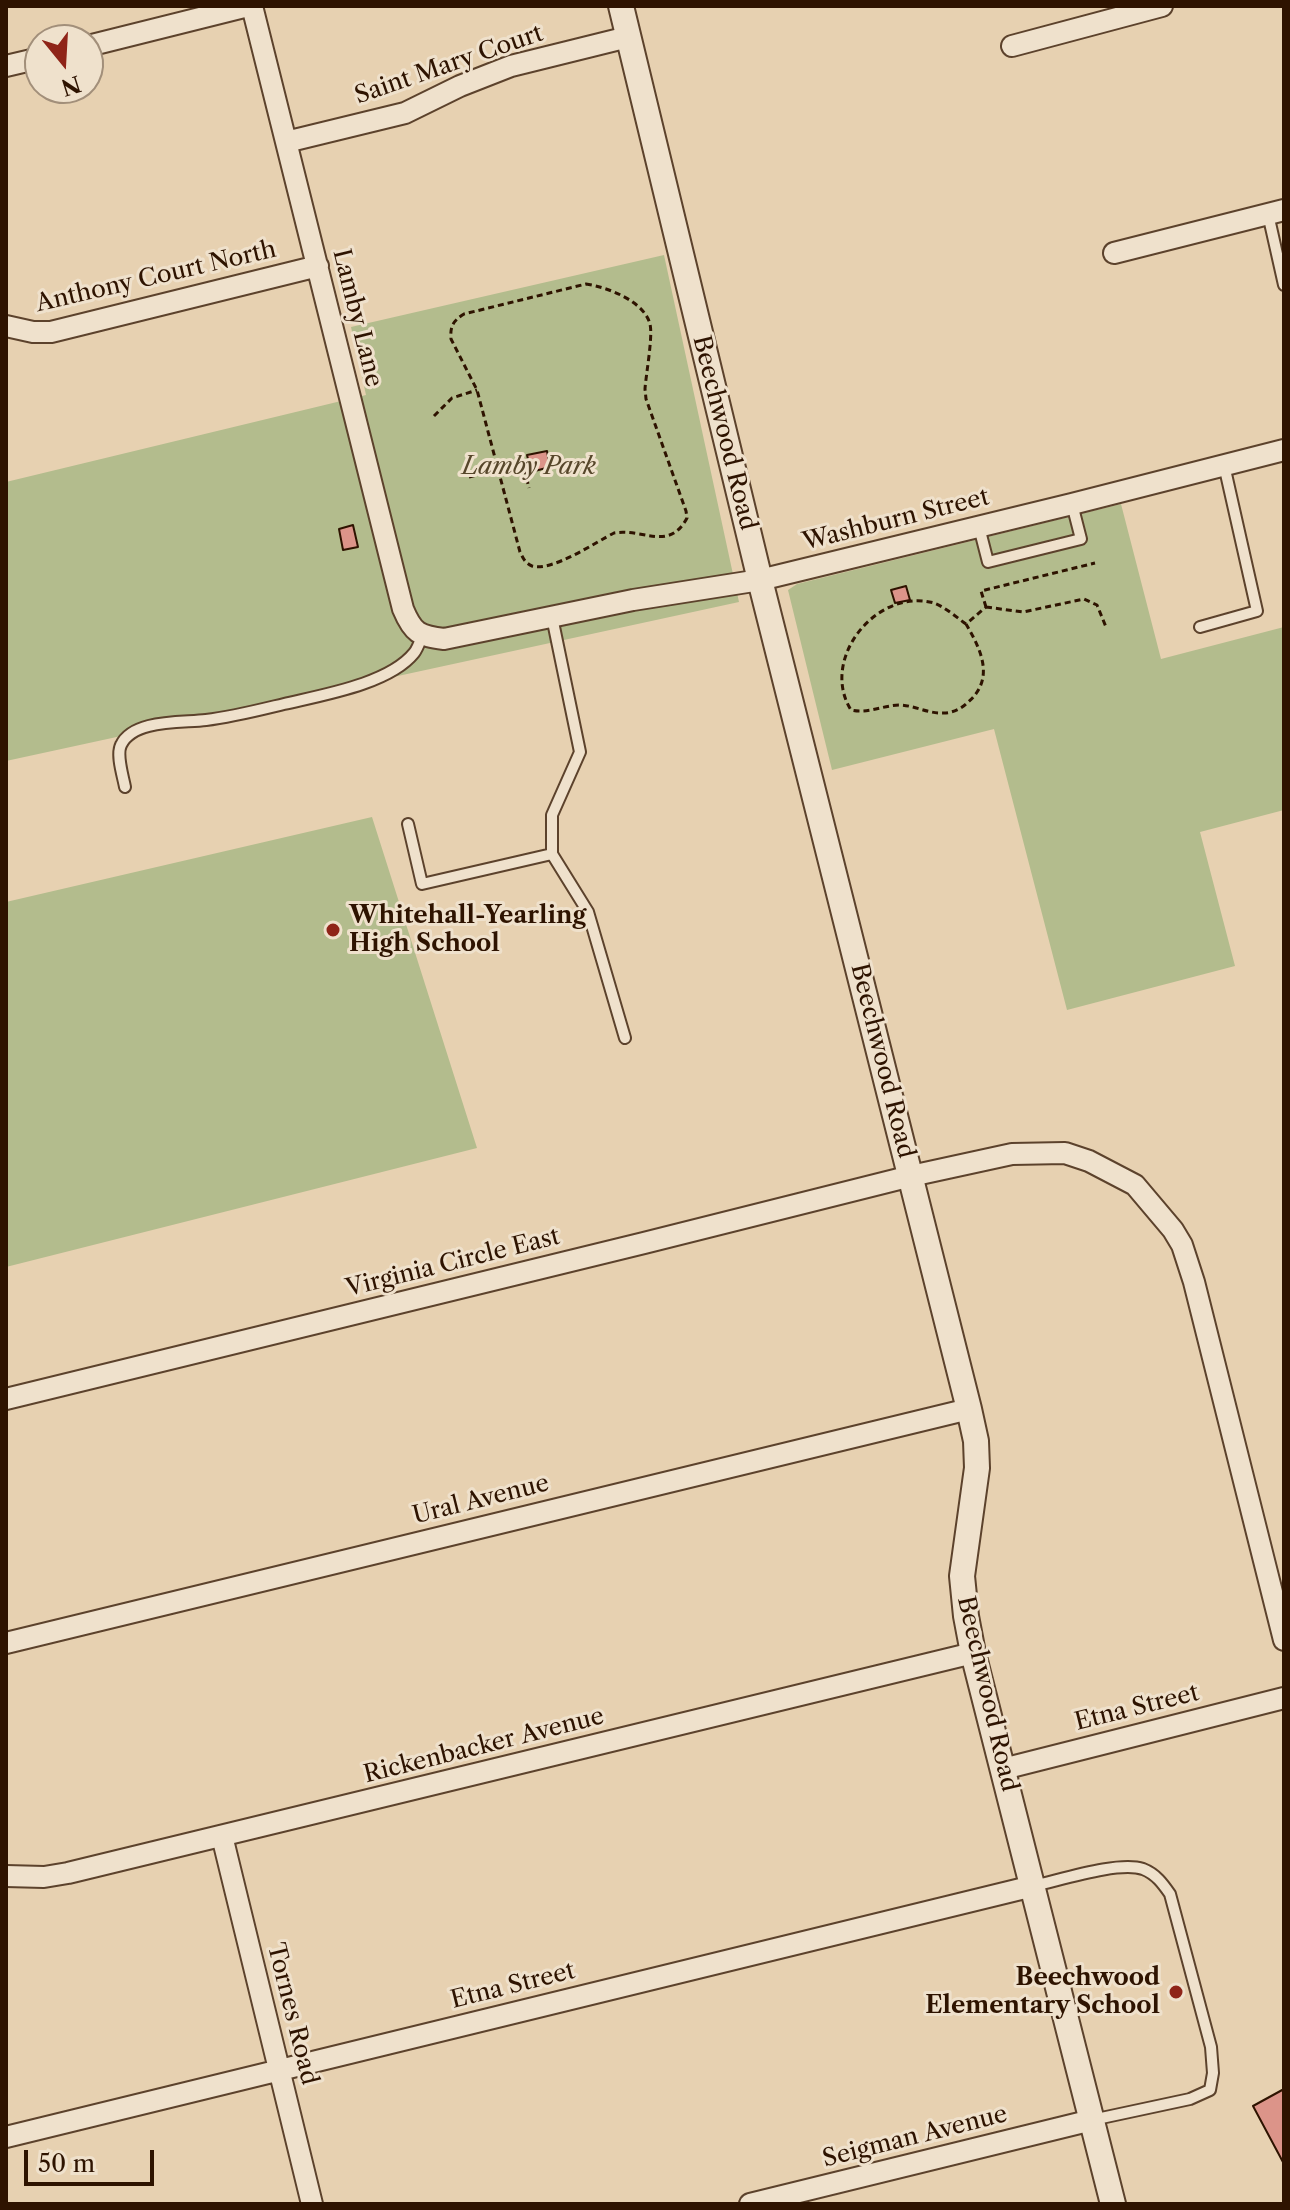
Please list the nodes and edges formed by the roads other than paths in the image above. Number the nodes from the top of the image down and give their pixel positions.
1 (250, 6) edge
2 (621, 6) edge
3 (1162, 6) edge
4 (628, 37) junction
5 (104, 42) edge
6 (1012, 46) dead end
7 (286, 142) junction
8 (1276, 212) edge
9 (1114, 253) dead end
10 (318, 266) junction
11 (1284, 285) edge
12 (6, 326) edge
13 (1284, 450) edge
14 (1224, 465) junction
15 (1072, 504) junction
16 (979, 527) junction
17 (760, 580) junction
18 (552, 617) junction
19 (1200, 627) dead end
20 (422, 636) junction
21 (125, 787) dead end
22 (408, 824) dead end
23 (552, 854) junction
24 (625, 1038) dead end
25 (911, 1176) junction
26 (6, 1399) edge
27 (969, 1409) junction
28 (1284, 1640) edge
29 (6, 1643) edge
30 (973, 1653) junction
31 (1284, 1698) edge
32 (1003, 1769) junction
33 (222, 1836) junction
34 (6, 1876) edge
35 (1033, 1886) junction
36 (278, 2070) junction
37 (1092, 2120) junction
38 (6, 2137) edge
39 (312, 2204) edge
40 (750, 2204) edge
41 (1113, 2204) edge

1 - 5 street
1 - 7 street, Lamby Lane
2 - 4 street, Beechwood Road
3 - 6 street
4 - 7 street, Saint Mary Court
4 - 17 street, Beechwood Road
7 - 10 street, Lamby Lane
8 - 9 street
8 - 11 lane
10 - 12 street, Anthony Court North
10 - 20 street, Lamby Lane
13 - 14 street, Washburn Street
14 - 15 street, Washburn Street
14 - 19 lane
15 - 16 street, Washburn Street
15 - 16 lane
16 - 17 street, Washburn Street
17 - 18 street, Washburn Street
17 - 25 street, Beechwood Road
18 - 20 street, Washburn Street
18 - 23 lane
20 - 21 lane
22 - 23 lane
23 - 24 lane
25 - 26 street, Virginia Circle East
25 - 27 street, Beechwood Road
25 - 28 street, Virginia Circle East
27 - 29 street, Ural Avenue
27 - 30 street, Beechwood Road
30 - 32 street, Beechwood Road
30 - 33 street, Rickenbacker Avenue
31 - 32 street, Etna Street
32 - 35 street, Beechwood Road
33 - 34 street, Rickenbacker Avenue
33 - 36 street, Tornes Road
35 - 36 street, Etna Street
35 - 37 street, Beechwood Road
35 - 37 lane
36 - 38 street, Etna Street
36 - 39 street, Tornes Road
37 - 40 street, Seigman Avenue
37 - 41 street, Beechwood Road

